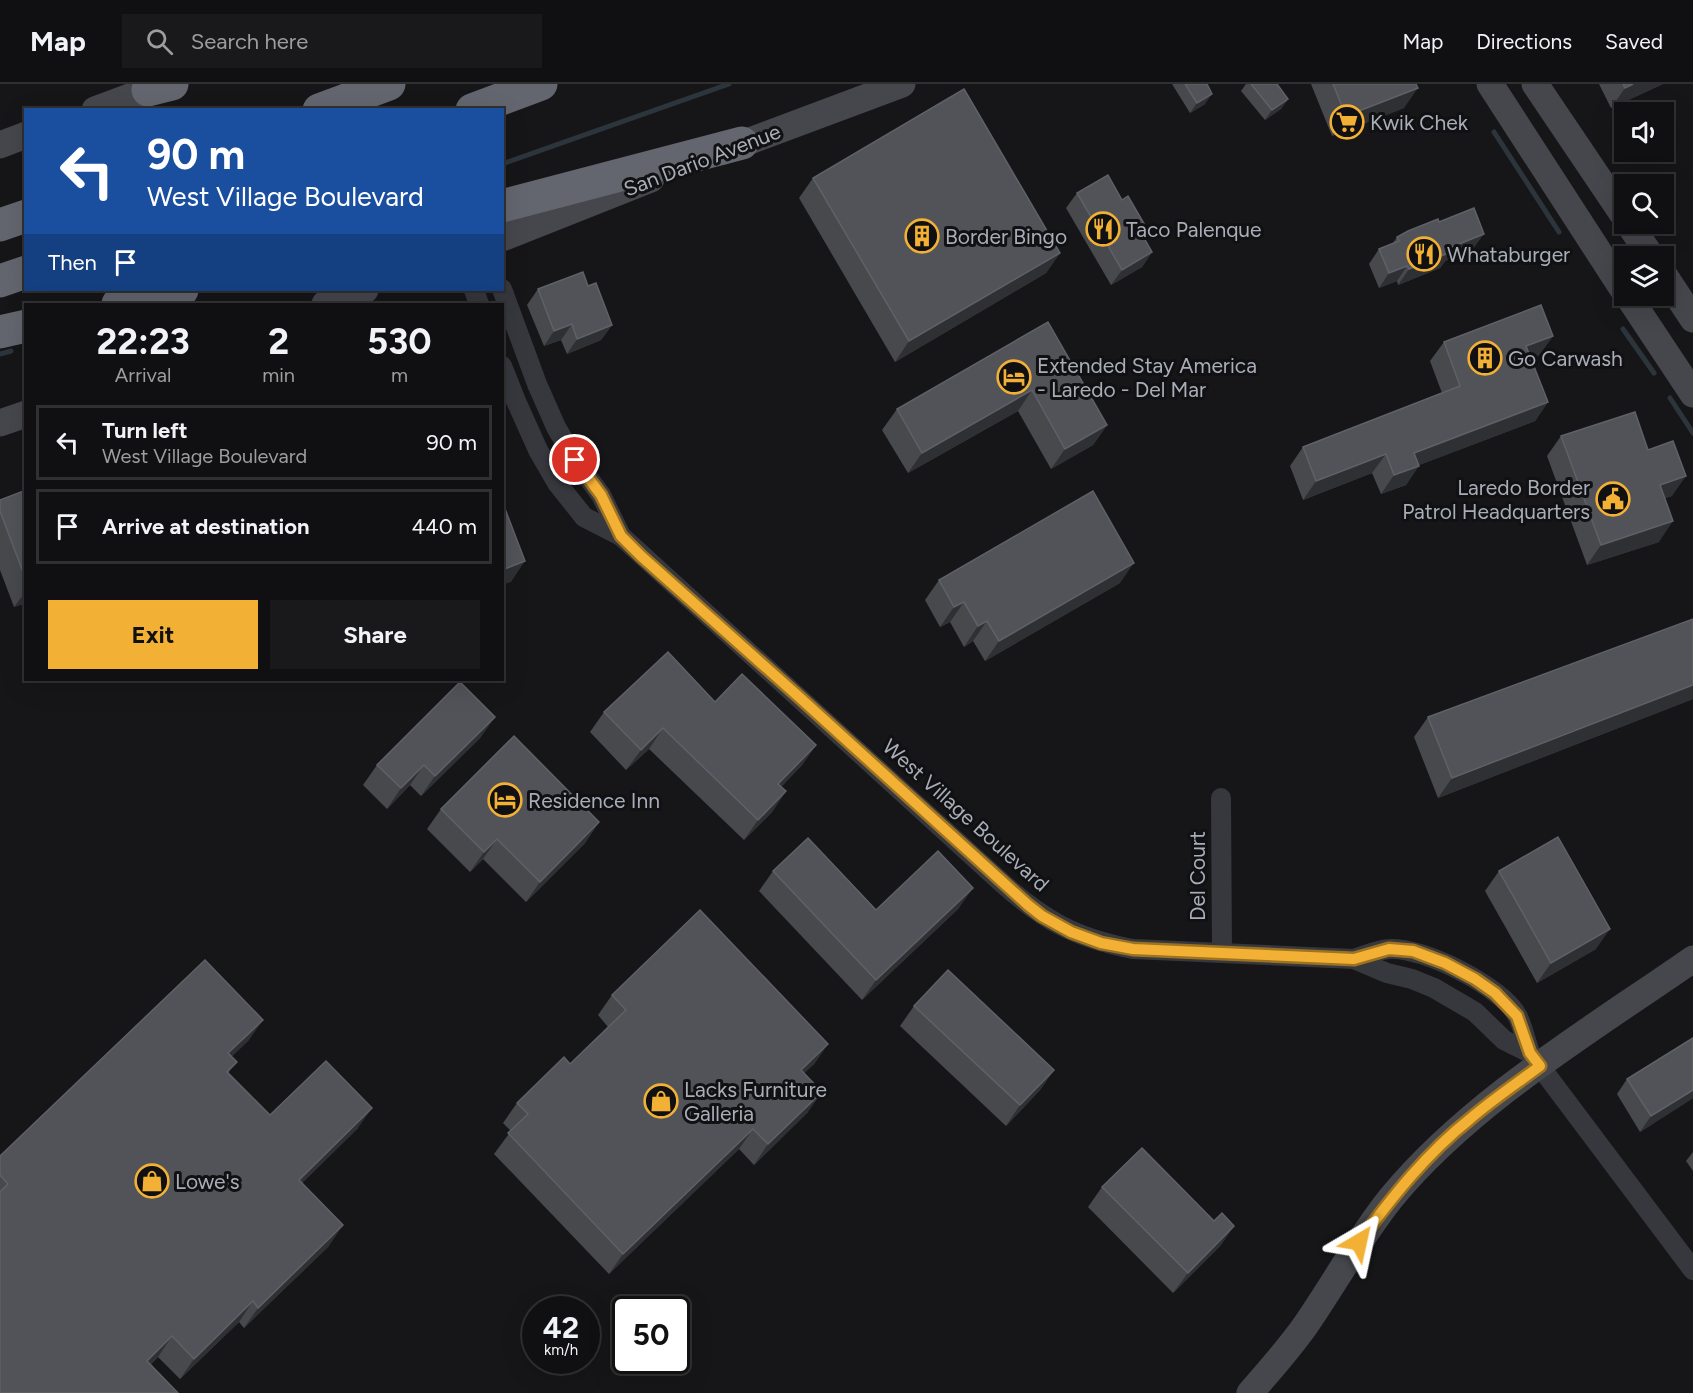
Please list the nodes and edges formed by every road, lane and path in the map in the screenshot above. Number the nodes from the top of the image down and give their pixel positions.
1 (389, 84) edge
2 (542, 84) edge
3 (902, 84) edge
4 (1490, 84) edge
5 (161, 86) edge
6 (1542, 95) edge
7 (100, 108) edge
8 (324, 108) edge
9 (477, 108) edge
10 (1505, 108) junction
11 (24, 136) edge
12 (741, 143) junction
13 (0, 145) edge
14 (1614, 201) edge
15 (504, 205) edge
16 (24, 217) edge
17 (0, 225) edge
18 (1614, 227) edge
19 (504, 237) edge
20 (1590, 239) junction
21 (24, 273) edge
22 (1614, 276) edge
23 (0, 281) edge
24 (1674, 290) edge
25 (177, 291) edge
26 (362, 291) edge
27 (503, 291) edge
28 (123, 303) edge
29 (328, 303) edge
30 (1635, 306) edge
31 (1693, 319) edge
32 (24, 326) edge
33 (0, 332) edge
34 (504, 371) edge
35 (1693, 394) edge
36 (24, 415) edge
37 (0, 423) edge
38 (621, 536) junction
39 (1221, 798) dead end
40 (1222, 953) junction
41 (1354, 959) junction
42 (1693, 959) edge
43 (1535, 1059) junction
44 (1693, 1270) edge
45 (1250, 1393) edge

1 - 8 highway
2 - 9 highway
3 - 12 main road, San Dario Avenue
4 - 10 main road
5 - 7 main road
6 - 10 main road
6 - 14 main road
10 - 20 main road
11 - 13 main road
12 - 15 highway
12 - 19 main road, San Dario Avenue
16 - 17 highway
18 - 20 main road
20 - 22 main road
21 - 23 highway
24 - 31 main road
25 - 28 highway
26 - 29 main road
27 - 38 street, West Village Boulevard
30 - 35 main road
32 - 33 highway
34 - 38 street, West Village Boulevard
36 - 37 main road
38 - 40 street, West Village Boulevard
39 - 40 street, Del Court
40 - 41 street, West Village Boulevard
41 - 43 street, West Village Boulevard
41 - 43 street, West Village Boulevard
42 - 43 main road
43 - 44 street, West Village Boulevard
43 - 45 main road

